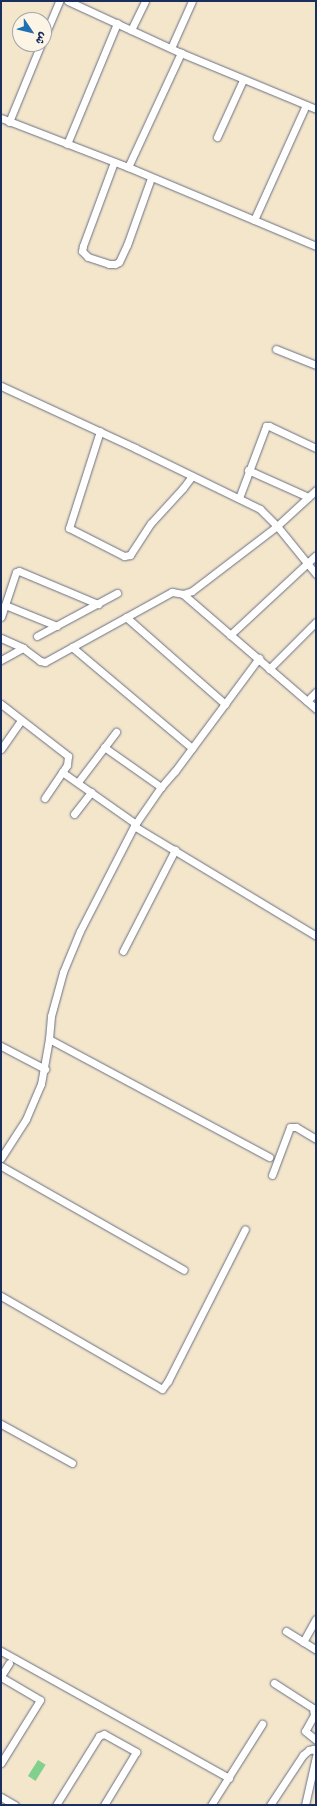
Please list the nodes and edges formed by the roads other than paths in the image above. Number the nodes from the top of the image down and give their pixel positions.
1 (59, 1) edge
2 (68, 1) edge
3 (92, 1) edge
4 (145, 1) edge
5 (192, 1) edge
6 (88, 9) junction
7 (52, 18) edge
8 (117, 23) junction
9 (131, 30) junction
10 (170, 48) junction
11 (38, 52) edge
12 (181, 53) junction
13 (244, 80) junction
14 (306, 105) junction
15 (316, 109) edge
16 (1, 118) edge
17 (10, 122) junction
18 (217, 137) dead end
19 (67, 144) junction
20 (114, 162) junction
21 (128, 167) junction
22 (151, 178) junction
23 (254, 220) junction
24 (316, 246) edge
25 (276, 349) dead end
26 (316, 365) edge
27 (1, 386) edge
28 (100, 432) junction
29 (316, 448) edge
30 (248, 470) junction
31 (192, 476) junction
32 (316, 490) edge
33 (308, 497) junction
34 (239, 498) junction
35 (277, 526) junction
36 (316, 555) edge
37 (307, 564) junction
38 (316, 574) edge
39 (117, 593) dead end
40 (183, 594) junction
41 (98, 604) junction
42 (5, 605) junction
43 (1, 617) edge
44 (126, 617) junction
45 (316, 622) edge
46 (57, 626) junction
47 (230, 635) junction
48 (37, 636) dead end
49 (1, 638) edge
50 (72, 647) junction
51 (23, 648) junction
52 (259, 658) junction
53 (1, 660) edge
54 (269, 669) junction
55 (316, 692) edge
56 (307, 701) junction
57 (225, 704) junction
58 (2, 709) edge
59 (316, 709) edge
60 (21, 720) junction
61 (116, 732) dead end
62 (104, 747) junction
63 (192, 748) junction
64 (1, 749) edge
65 (62, 772) junction
66 (78, 782) junction
67 (161, 787) junction
68 (91, 792) junction
69 (45, 798) dead end
70 (74, 814) dead end
71 (135, 825) junction
72 (175, 850) junction
73 (316, 936) edge
74 (123, 951) dead end
75 (49, 1039) junction
76 (1, 1046) edge
77 (44, 1069) junction
78 (316, 1139) edge
79 (269, 1157) dead end
80 (1, 1158) edge
81 (1, 1166) edge
82 (272, 1175) dead end
83 (245, 1229) dead end
84 (184, 1270) dead end
85 (1, 1296) edge
86 (1, 1424) edge
87 (72, 1463) dead end
88 (316, 1618) edge
89 (286, 1631) dead end
90 (303, 1642) junction
91 (316, 1650) edge
92 (1, 1651) edge
93 (9, 1663) dead end
94 (1, 1677) edge
95 (274, 1683) dead end
96 (262, 1724) dead end
97 (316, 1740) edge
98 (316, 1752) edge
99 (316, 1756) edge
100 (1, 1762) edge
101 (229, 1778) junction
102 (1, 1797) edge
103 (15, 1805) edge
104 (56, 1805) edge
105 (104, 1805) edge
106 (211, 1805) edge
107 (270, 1805) edge
108 (305, 1805) edge

1 - 7 street
2 - 6 street
3 - 6 street
4 - 9 street
5 - 10 street
6 - 8 street
8 - 9 street
8 - 19 street
9 - 10 street
10 - 12 street
11 - 17 street
12 - 13 street
12 - 21 street
13 - 14 street
13 - 18 street
14 - 15 street
14 - 23 street
16 - 17 street
17 - 19 street
19 - 20 street
20 - 21 street
20 - 22 street
21 - 22 street
22 - 23 street
23 - 24 street
25 - 26 street
27 - 28 street
28 - 31 street
28 - 31 street
29 - 30 street
30 - 33 street
30 - 34 street
31 - 34 street
32 - 33 street
33 - 35 street
34 - 35 street
35 - 37 street
35 - 40 street
36 - 37 street
37 - 38 street
37 - 47 street
39 - 41 street
40 - 44 street
40 - 47 street
41 - 42 street
41 - 46 street
42 - 43 street
42 - 46 street
44 - 50 street
44 - 57 street
45 - 54 street
46 - 48 street
47 - 52 street
49 - 51 street
50 - 51 street
50 - 63 street
51 - 53 street
52 - 54 street
52 - 57 street
54 - 56 street
55 - 56 street
56 - 59 street
57 - 63 street
58 - 60 street
60 - 64 street
60 - 65 street
61 - 62 street
62 - 66 street
62 - 67 street
63 - 67 street
65 - 66 street
65 - 69 street
66 - 68 street
67 - 71 street
68 - 70 street
68 - 71 street
71 - 72 street
71 - 75 street
72 - 73 street
72 - 74 street
75 - 77 street
75 - 79 street
76 - 77 street
77 - 80 street
78 - 82 street
81 - 84 street
83 - 85 street
86 - 87 street
88 - 90 street
89 - 90 street
90 - 91 street
92 - 101 street
93 - 94 street
94 - 100 street
95 - 97 street
96 - 101 street
98 - 107 street
99 - 108 street
101 - 106 street
102 - 103 street
104 - 105 street

